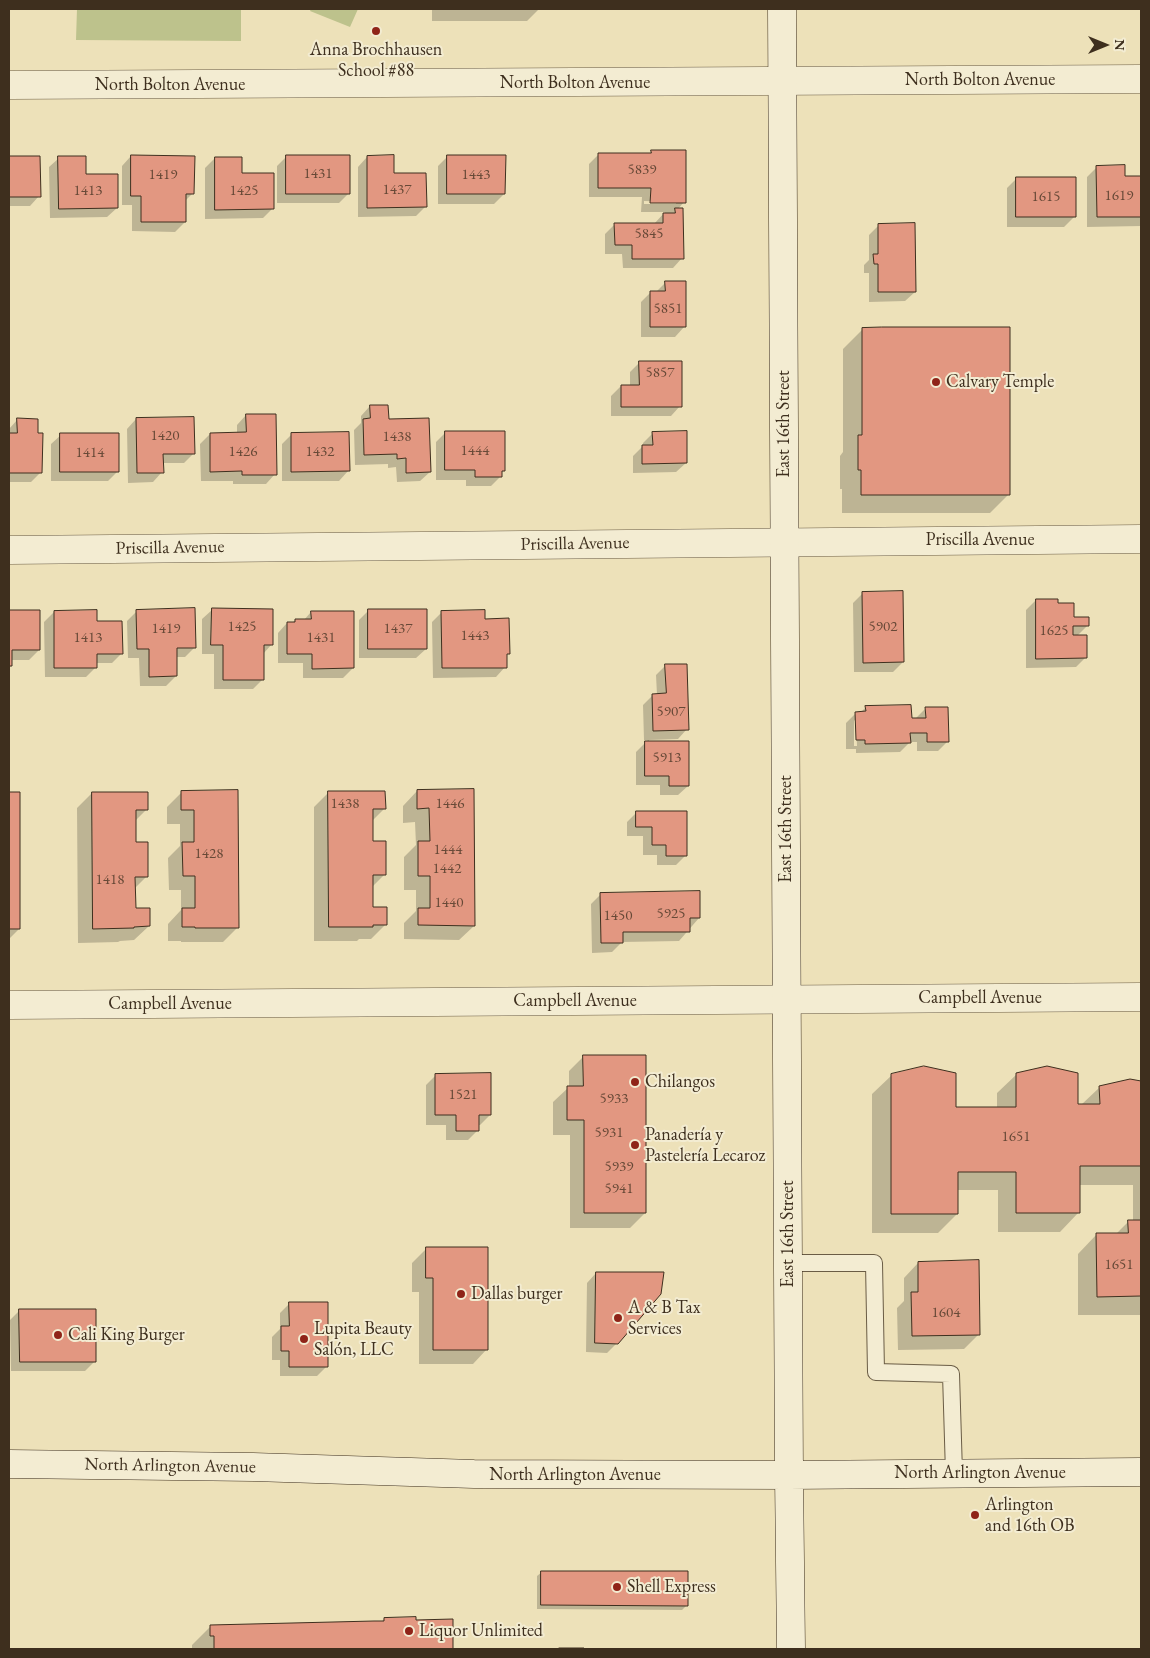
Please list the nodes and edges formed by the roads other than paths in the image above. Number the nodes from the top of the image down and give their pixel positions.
1 (782, 9) edge
2 (1141, 79) edge
3 (782, 82) junction
4 (9, 85) edge
5 (1141, 539) edge
6 (784, 542) junction
7 (9, 550) edge
8 (1141, 997) edge
9 (787, 999) junction
10 (9, 1005) edge
11 (788, 1263) junction
12 (9, 1464) edge
13 (1141, 1472) edge
14 (954, 1473) junction
15 (788, 1475) junction
16 (791, 1649) edge

1 - 3 street, East 16th Street
2 - 3 street, North Bolton Avenue
3 - 4 street, North Bolton Avenue
3 - 6 street, East 16th Street
5 - 6 street, Priscilla Avenue
6 - 7 street, Priscilla Avenue
6 - 9 street, East 16th Street
8 - 9 street, Campbell Avenue
9 - 10 street, Campbell Avenue
9 - 11 street, East 16th Street
11 - 14 lane
11 - 15 street, East 16th Street
12 - 15 street, North Arlington Avenue
13 - 14 street, North Arlington Avenue
14 - 15 street, North Arlington Avenue
15 - 16 street, East 16th Street

